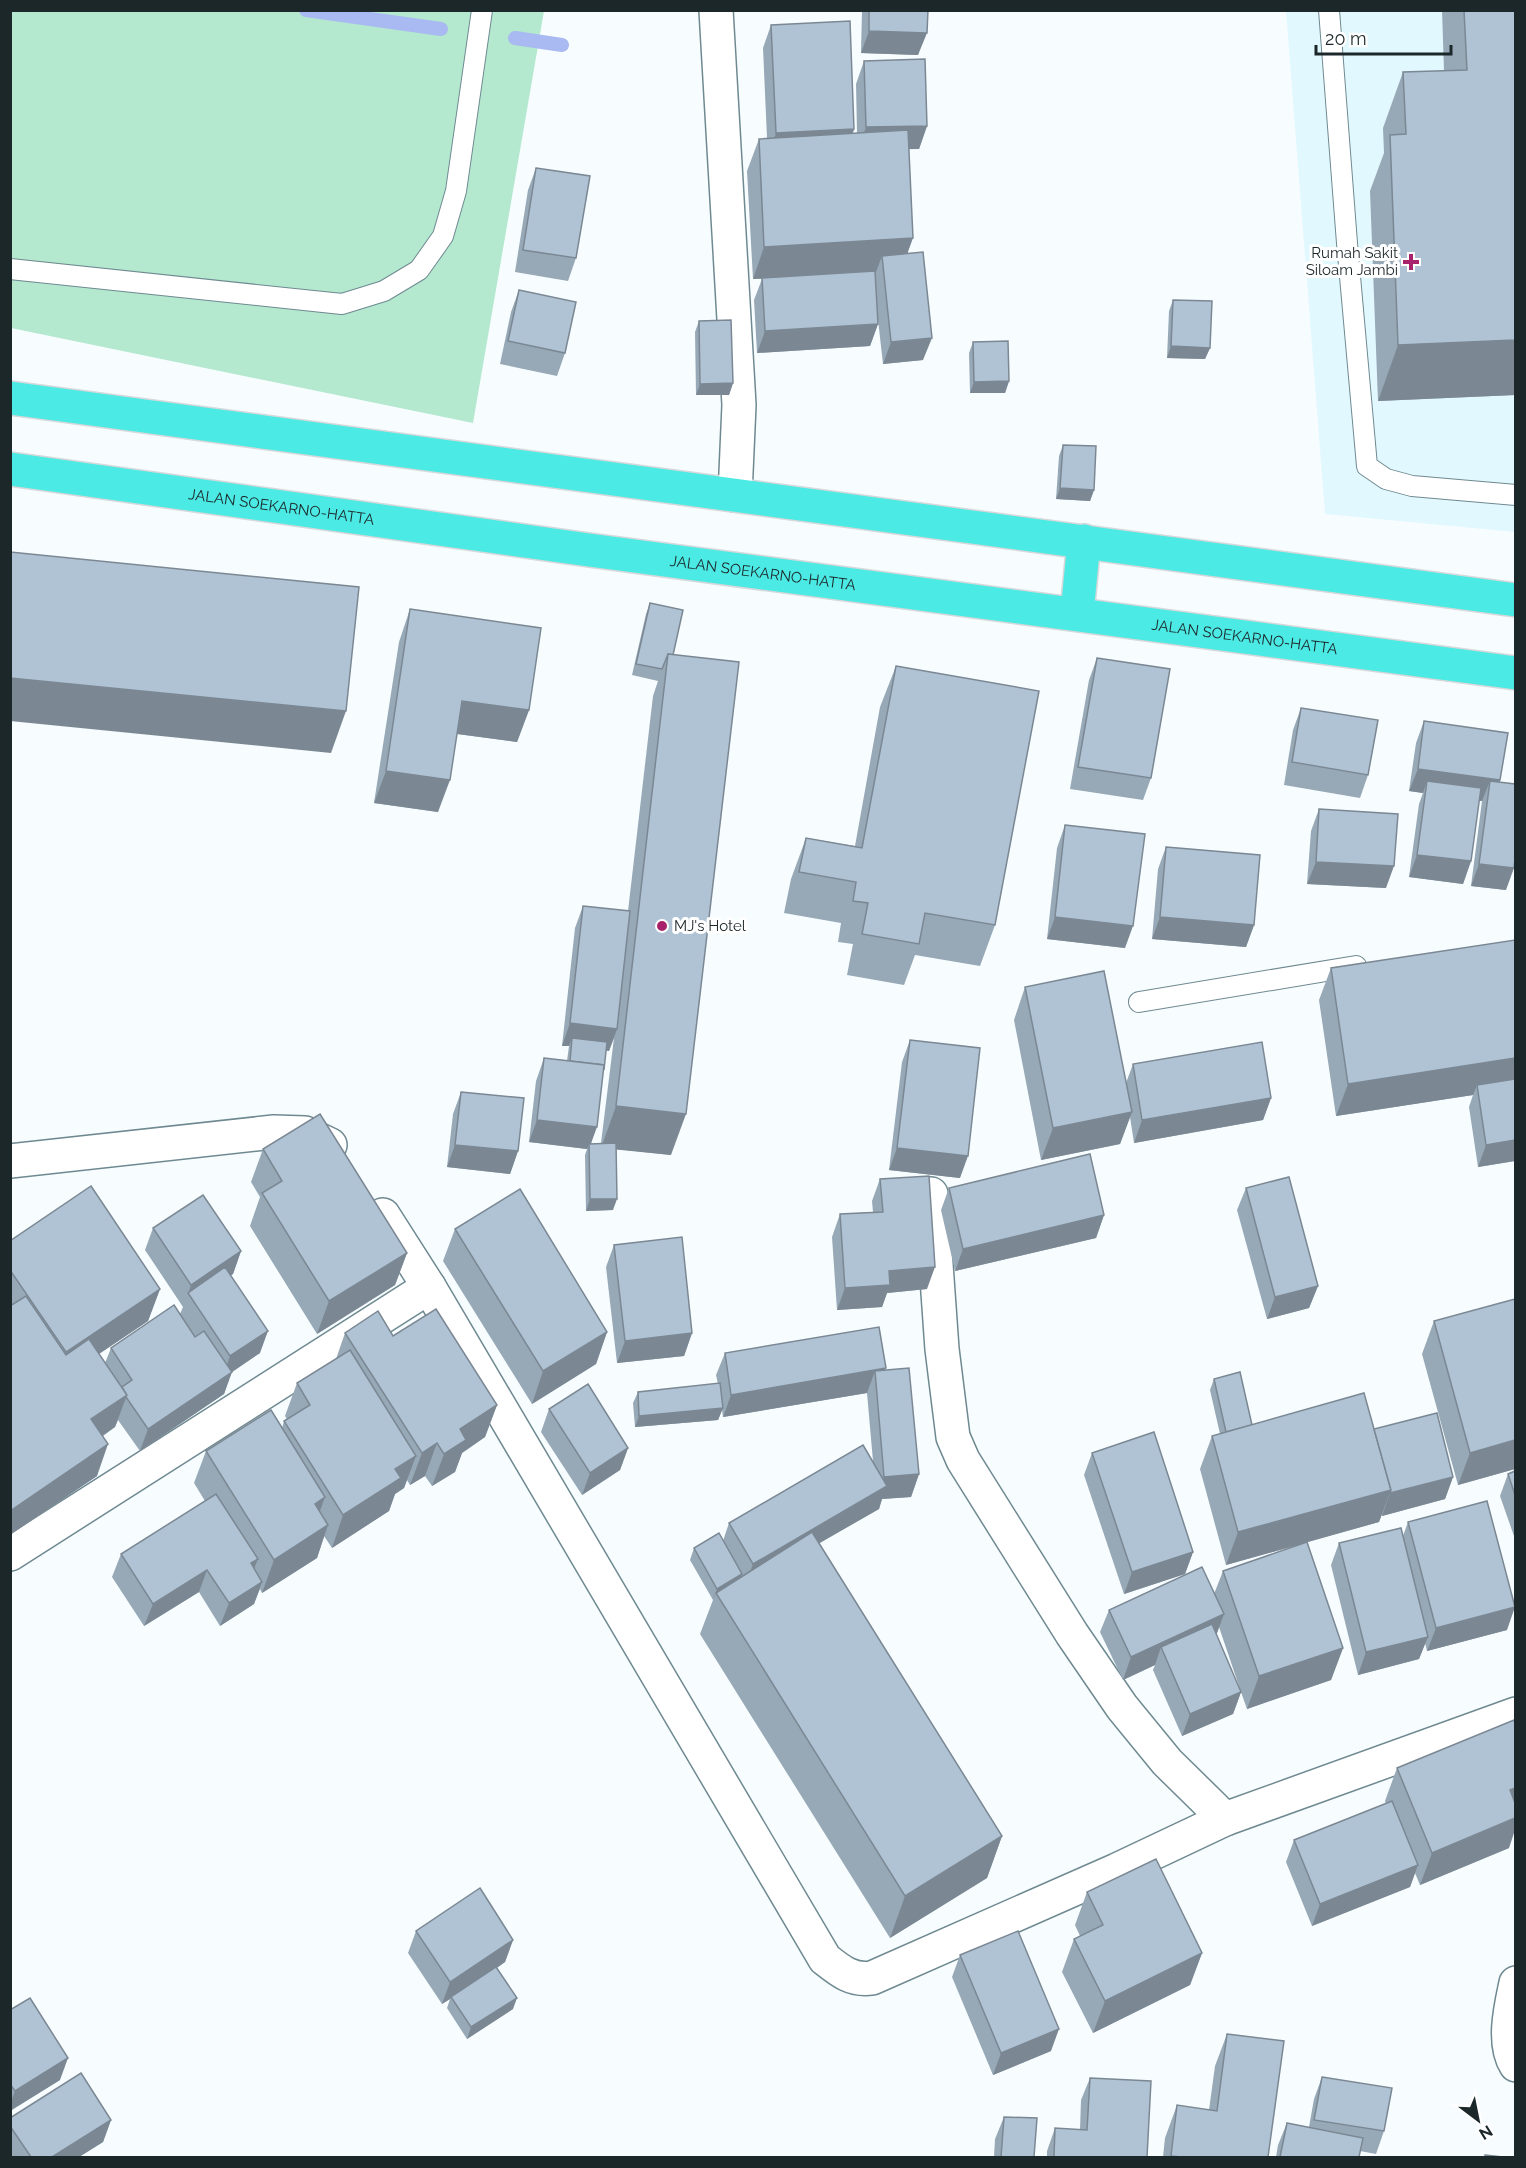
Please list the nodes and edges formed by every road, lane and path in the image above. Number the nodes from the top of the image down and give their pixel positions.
1 (482, 10) edge
2 (716, 10) edge
3 (1329, 10) edge
4 (10, 269) edge
5 (10, 398) edge
6 (10, 469) edge
7 (735, 495) junction
8 (1515, 495) edge
9 (1084, 541) junction
10 (1515, 600) edge
11 (1077, 614) junction
12 (1515, 673) edge
13 (1374, 963) edge
14 (1139, 1002) dead end
15 (10, 1161) edge
16 (931, 1194) edge
17 (429, 1287) junction
18 (10, 1554) edge
19 (1515, 1714) edge
20 (1225, 1819) junction
21 (1515, 1983) edge
22 (1515, 2065) edge

1 - 4 lane
2 - 7 street
3 - 8 lane
5 - 7 highway
6 - 11 highway, JALAN SOEKARNO-HATTA
7 - 9 highway
9 - 10 highway
9 - 11 highway
11 - 12 highway, JALAN SOEKARNO-HATTA
13 - 14 lane
15 - 17 street
16 - 20 street
17 - 18 street
17 - 20 street
19 - 20 street
21 - 22 street

